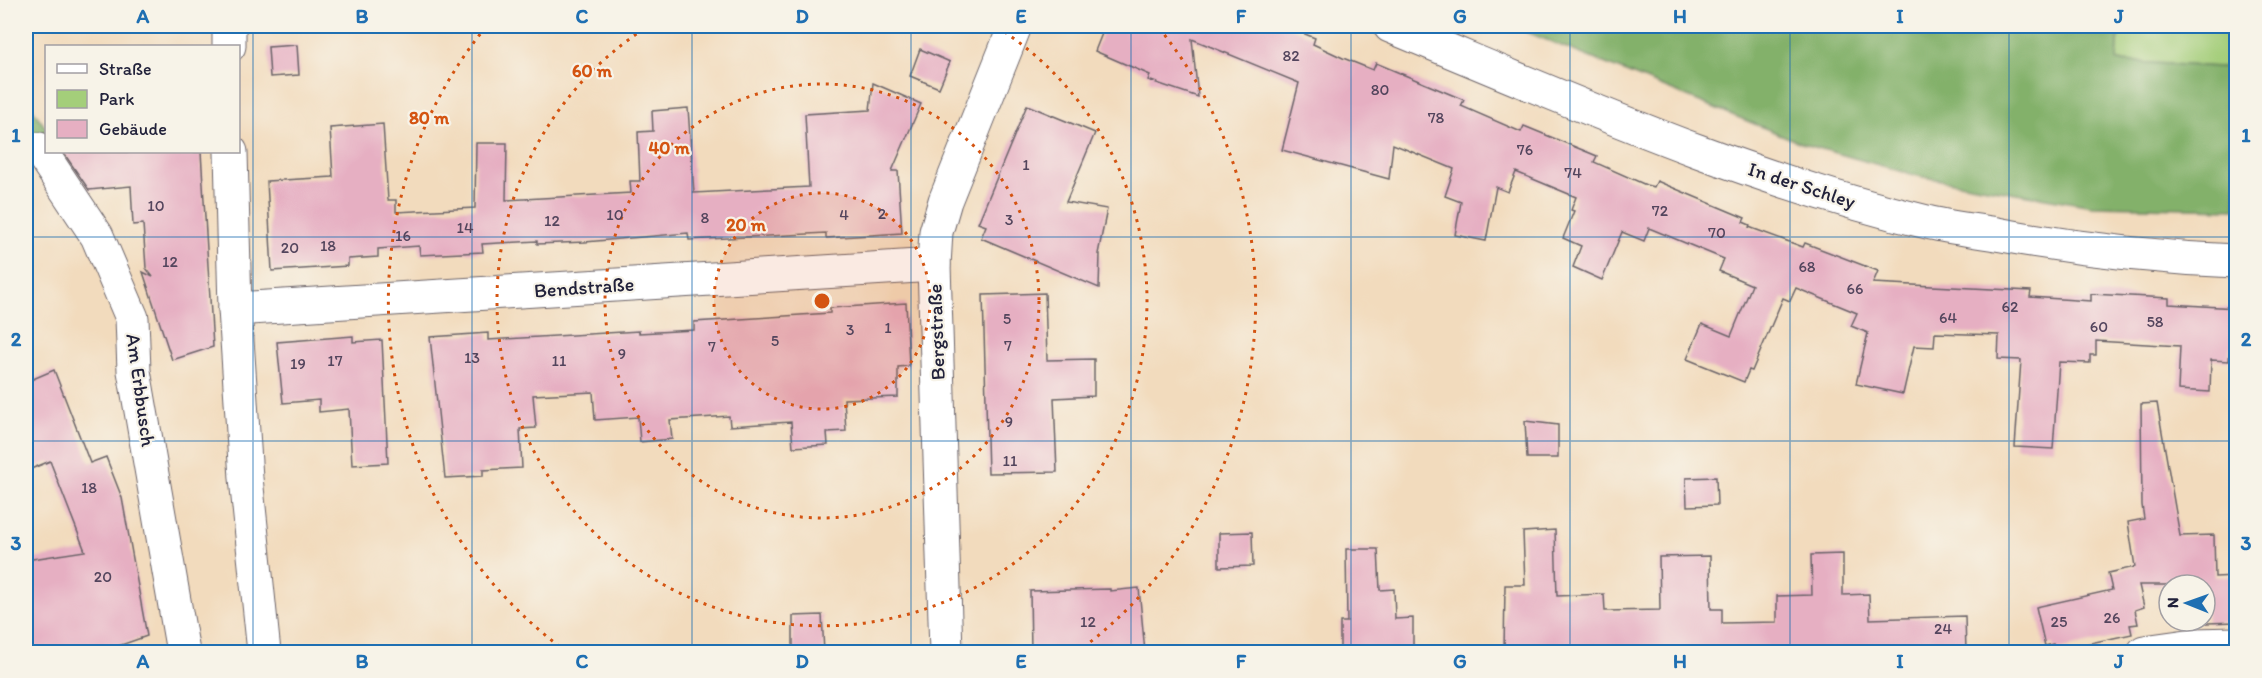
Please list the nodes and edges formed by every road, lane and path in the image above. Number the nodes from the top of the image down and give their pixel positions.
1 (229, 26) edge
2 (1015, 26) edge
3 (1390, 26) edge
4 (229, 45) edge
5 (39, 149) dead end
6 (231, 153) edge
7 (2236, 261) edge
8 (934, 265) junction
9 (235, 309) junction
10 (2236, 644) edge
11 (183, 652) edge
12 (264, 652) edge
13 (946, 652) edge
14 (2144, 652) edge

1 - 4 street
2 - 8 street, Bergstraße
3 - 7 street, In der Schley
5 - 11 street, Am Erbbusch
6 - 9 street
8 - 9 street, Bendstraße
8 - 13 street, Bergstraße
9 - 12 street
10 - 14 street

